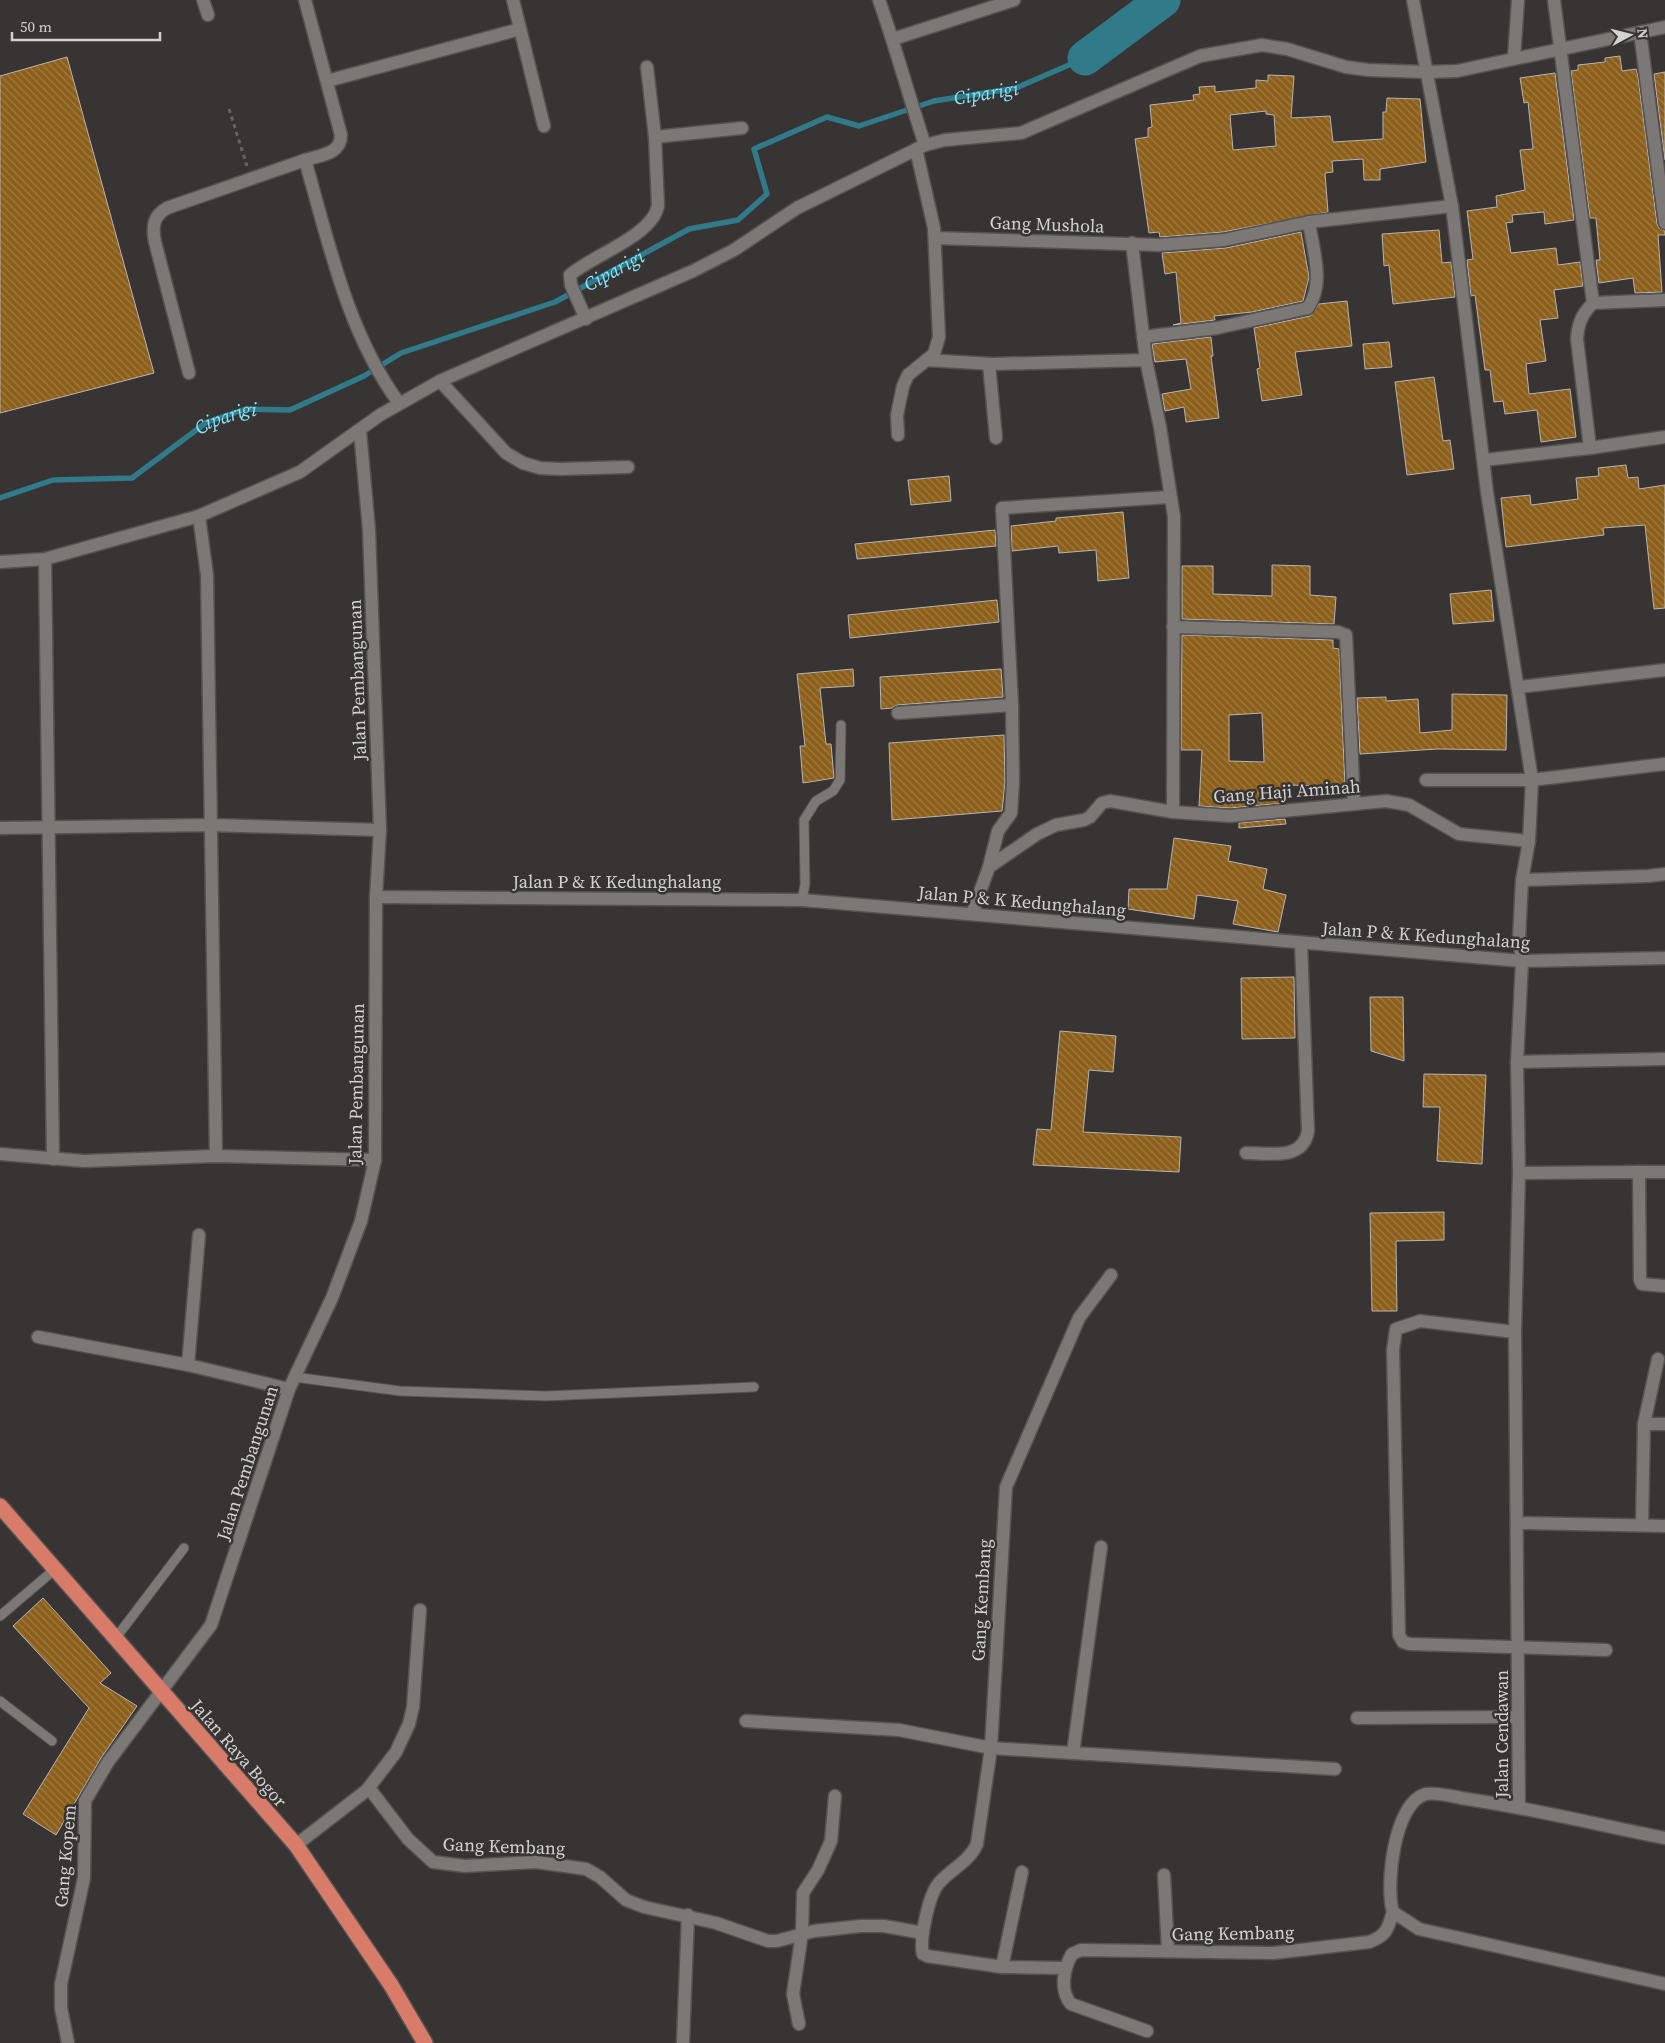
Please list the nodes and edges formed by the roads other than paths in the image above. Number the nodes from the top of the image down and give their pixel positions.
1 (203, 0) edge
2 (305, 0) edge
3 (513, 0) edge
4 (879, 0) edge
5 (1014, 0) edge
6 (1413, 0) edge
7 (1518, 0) edge
8 (1554, 0) edge
9 (208, 15) dead end
10 (1665, 27) edge
11 (520, 29) junction
12 (1640, 32) junction
13 (893, 39) junction
14 (1561, 49) junction
15 (1514, 58) junction
16 (647, 67) dead end
17 (1426, 72) junction
18 (328, 80) junction
19 (544, 126) dead end
20 (742, 128) dead end
21 (654, 137) junction
22 (921, 147) junction
23 (305, 160) junction
24 (1452, 206) junction
25 (1309, 222) junction
26 (1665, 223) edge
27 (934, 238) junction
28 (1132, 244) junction
29 (1665, 300) edge
30 (1593, 303) junction
31 (584, 314) junction
32 (1143, 337) junction
33 (926, 360) junction
34 (1146, 360) junction
35 (989, 364) junction
36 (190, 373) dead end
37 (440, 381) junction
38 (399, 404) junction
39 (360, 431) junction
40 (898, 435) dead end
41 (1665, 437) edge
42 (996, 438) dead end
43 (1590, 448) junction
44 (1484, 460) junction
45 (628, 468) dead end
46 (1170, 496) junction
47 (199, 516) junction
48 (45, 560) junction
49 (0, 562) edge
50 (1173, 626) junction
51 (1665, 670) edge
52 (1519, 687) junction
53 (1012, 705) junction
54 (898, 713) dead end
55 (841, 725) dead end
56 (1665, 764) edge
57 (1426, 780) dead end
58 (1532, 780) junction
59 (1354, 802) junction
60 (1173, 812) junction
61 (209, 825) junction
62 (0, 828) edge
63 (48, 828) junction
64 (380, 830) junction
65 (1529, 841) junction
66 (989, 867) junction
67 (1665, 874) edge
68 (1522, 880) junction
69 (376, 897) junction
70 (802, 900) junction
71 (972, 914) junction
72 (1301, 943) junction
73 (1665, 958) edge
74 (1522, 961) junction
75 (1665, 1060) edge
76 (1517, 1062) junction
77 (1246, 1153) dead end
78 (0, 1154) edge
79 (216, 1156) junction
80 (53, 1159) junction
81 (375, 1160) junction
82 (1639, 1172) junction
83 (1665, 1172) edge
84 (1519, 1173) junction
85 (199, 1235) dead end
86 (1111, 1275) dead end
87 (1665, 1286) edge
88 (1515, 1332) junction
89 (38, 1337) dead end
90 (1658, 1360) dead end
91 (188, 1365) junction
92 (294, 1377) junction
93 (754, 1387) dead end
94 (289, 1389) junction
95 (1644, 1424) junction
96 (1665, 1424) edge
97 (0, 1506) edge
98 (1518, 1523) junction
99 (1642, 1526) junction
100 (1665, 1526) edge
101 (1101, 1547) dead end
102 (184, 1548) dead end
103 (54, 1570) junction
104 (420, 1610) dead end
105 (0, 1616) edge
106 (115, 1639) junction
107 (1518, 1646) junction
108 (1606, 1650) dead end
109 (160, 1692) junction
110 (0, 1701) edge
111 (1517, 1717) junction
112 (1357, 1718) dead end
113 (746, 1721) dead end
114 (52, 1740) dead end
115 (991, 1748) junction
116 (1073, 1753) junction
117 (1335, 1769) dead end
118 (367, 1790) junction
119 (835, 1796) dead end
120 (1519, 1808) junction
121 (1665, 1838) edge
122 (296, 1845) junction
123 (1022, 1872) dead end
124 (1164, 1875) dead end
125 (1392, 1912) junction
126 (688, 1916) junction
127 (802, 1933) junction
128 (922, 1933) junction
129 (1168, 1951) junction
130 (1002, 1967) junction
131 (1064, 1968) junction
132 (1665, 1984) edge
133 (799, 2024) dead end
134 (1147, 2031) dead end
135 (682, 2042) edge
136 (68, 2043) edge
137 (425, 2043) edge

1 - 9 street
2 - 18 street
3 - 11 street
4 - 13 street
5 - 13 street
6 - 17 street, Jalan Cendawan
7 - 15 street
8 - 14 street
10 - 12 street
11 - 18 street
11 - 19 street
12 - 14 street
12 - 26 street
13 - 22 street
14 - 15 street
14 - 30 street
15 - 17 street
16 - 21 street
17 - 22 street
17 - 24 street, Jalan Cendawan
18 - 23 street
20 - 21 street
21 - 31 street
22 - 27 street
22 - 31 street
23 - 36 street
23 - 38 street
24 - 25 street, Gang Mushola
24 - 44 street, Jalan Cendawan
25 - 28 street, Gang Mushola
25 - 32 street
27 - 28 street, Gang Mushola
27 - 33 street
28 - 32 street
29 - 30 street
30 - 43 street
31 - 37 street
32 - 34 street
33 - 35 street
33 - 40 street
34 - 35 street
34 - 46 street
35 - 42 street
37 - 38 street
37 - 45 street
38 - 39 street
39 - 47 street
39 - 64 street, Jalan Pembangunan
41 - 43 street
43 - 44 street
44 - 52 street, Jalan Cendawan
46 - 50 street
46 - 53 street
47 - 48 street
47 - 61 street
48 - 49 street
48 - 63 street
50 - 59 street
50 - 60 street
51 - 52 street
52 - 58 street, Jalan Cendawan
53 - 54 street
53 - 66 street
55 - 70 lane
56 - 58 street
57 - 58 street
58 - 65 street, Jalan Cendawan
59 - 60 street, Gang Haji Aminah
59 - 65 street, Gang Haji Aminah
60 - 66 street, Gang Haji Aminah
61 - 63 street
61 - 64 street
61 - 79 street
62 - 63 street
63 - 80 street
64 - 69 street, Jalan Pembangunan
65 - 68 street, Jalan Cendawan
66 - 71 street
67 - 68 street
68 - 74 street, Jalan Cendawan
69 - 70 street, Jalan P & K Kedunghalang
69 - 81 street, Jalan Pembangunan
70 - 71 street, Jalan P & K Kedunghalang
71 - 72 street, Jalan P & K Kedunghalang
72 - 74 street, Jalan P & K Kedunghalang
72 - 77 street
73 - 74 street, Jalan P & K Kedunghalang
74 - 76 street, Jalan Cendawan
75 - 76 street
76 - 84 street, Jalan Cendawan
78 - 80 street
79 - 80 street
79 - 81 street
81 - 92 street, Jalan Pembangunan
82 - 83 street
82 - 84 street
82 - 87 street
84 - 88 street, Jalan Cendawan
85 - 91 street
86 - 115 street, Gang Kembang
88 - 98 street, Jalan Cendawan
88 - 107 street
89 - 91 street
90 - 95 street
91 - 94 street
92 - 93 lane
92 - 94 street, Jalan Pembangunan
94 - 109 street, Jalan Pembangunan
95 - 96 street
95 - 99 street
97 - 103 highway, Jalan Raya Bogor
98 - 99 street
98 - 107 street, Jalan Cendawan
99 - 100 street
101 - 116 street
102 - 106 lane
103 - 105 lane
103 - 106 highway, Jalan Raya Bogor
104 - 118 street
106 - 109 highway, Jalan Raya Bogor
107 - 108 street
107 - 111 street, Jalan Cendawan
109 - 122 highway, Jalan Raya Bogor
109 - 136 street, Gang Kopem
110 - 114 lane
111 - 112 street
111 - 120 street, Jalan Cendawan
113 - 115 street
115 - 116 street
115 - 128 street, Gang Kembang
116 - 117 street
118 - 122 street
118 - 126 street, Gang Kembang
119 - 127 street
120 - 121 street
120 - 125 street, Jalan Cendawan
122 - 137 highway, Jalan Raya Bogor
123 - 130 street
124 - 129 street
125 - 129 street, Gang Kembang
125 - 132 street
126 - 127 street, Gang Kembang
126 - 135 street
127 - 128 street, Gang Kembang
127 - 133 street
128 - 130 street, Gang Kembang
129 - 131 street, Gang Kembang
130 - 131 street, Gang Kembang
131 - 134 street

